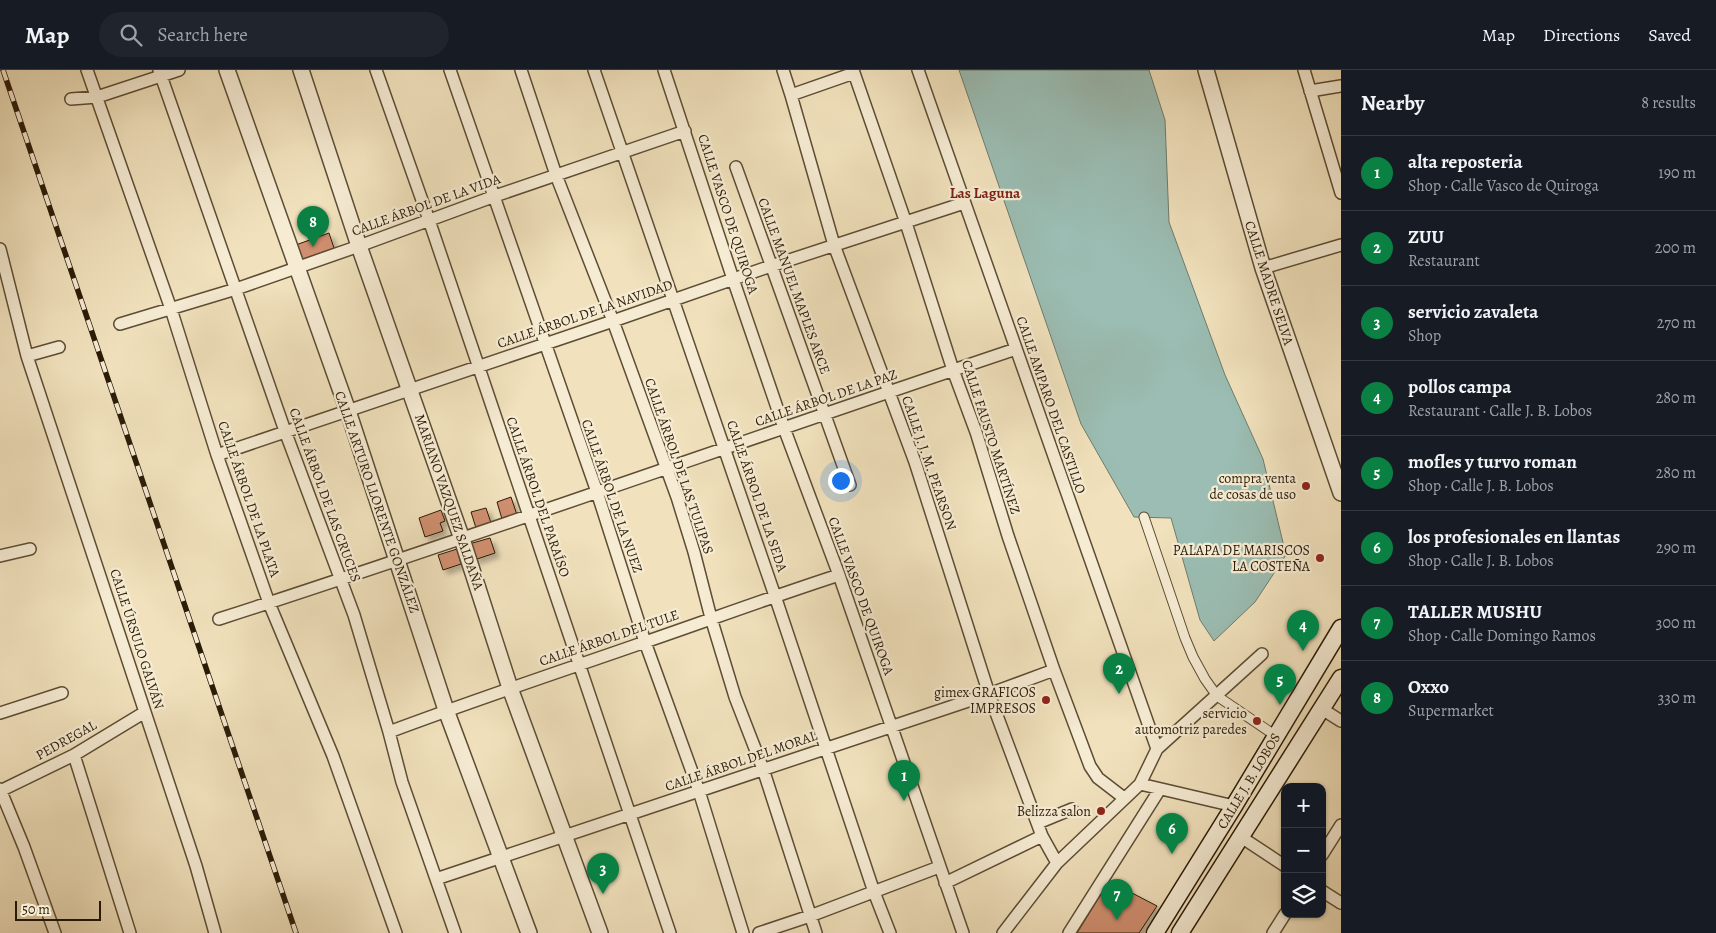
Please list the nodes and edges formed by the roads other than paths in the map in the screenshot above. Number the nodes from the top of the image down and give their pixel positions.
1 (87, 70) edge
2 (179, 70) edge
3 (227, 70) edge
4 (301, 70) edge
5 (376, 70) edge
6 (450, 70) edge
7 (521, 70) edge
8 (594, 70) edge
9 (664, 70) edge
10 (783, 70) edge
11 (918, 70) edge
12 (1206, 70) edge
13 (1304, 70) edge
14 (853, 71) edge
15 (160, 73) edge
16 (1341, 86) edge
17 (1310, 91) junction
18 (791, 94) junction
19 (97, 96) junction
20 (71, 99) dead end
21 (685, 131) junction
22 (623, 153) junction
23 (1336, 156) edge
24 (736, 167) dead end
25 (556, 175) junction
26 (1341, 192) edge
27 (495, 196) junction
28 (964, 203) junction
29 (429, 220) junction
30 (906, 223) junction
31 (834, 245) junction
32 (1341, 245) edge
33 (360, 246) junction
34 (0, 249) edge
35 (771, 266) junction
36 (297, 267) junction
37 (1263, 268) junction
38 (733, 279) junction
39 (236, 289) junction
40 (673, 300) junction
41 (171, 309) junction
42 (613, 321) junction
43 (120, 324) dead end
44 (544, 344) junction
45 (59, 347) dead end
46 (1016, 349) junction
47 (27, 356) junction
48 (478, 366) junction
49 (953, 370) junction
50 (411, 390) junction
51 (889, 392) junction
52 (348, 411) junction
53 (824, 414) junction
54 (784, 428) junction
55 (285, 431) junction
56 (724, 448) junction
57 (217, 455) junction
58 (667, 468) junction
59 (850, 485) dead end
60 (596, 492) junction
61 (1341, 493) edge
62 (528, 516) junction
63 (1144, 517) dead end
64 (462, 539) junction
65 (30, 549) dead end
66 (0, 556) edge
67 (398, 561) junction
68 (839, 575) junction
69 (341, 578) junction
70 (775, 596) junction
71 (269, 603) junction
72 (711, 618) junction
73 (219, 619) dead end
74 (1341, 628) edge
75 (645, 642) junction
76 (1262, 654) dead end
77 (578, 664) junction
78 (1054, 670) junction
79 (1341, 678) edge
80 (510, 688) junction
81 (62, 693) dead end
82 (989, 694) junction
83 (1217, 696) junction
84 (1322, 709) junction
85 (446, 710) junction
86 (145, 712) junction
87 (0, 714) edge
88 (1341, 721) edge
89 (891, 727) junction
90 (389, 732) junction
91 (1276, 736) junction
92 (826, 748) junction
93 (1157, 749) junction
94 (74, 755) junction
95 (763, 769) junction
96 (1140, 784) junction
97 (1160, 789) junction
98 (0, 790) edge
99 (698, 791) junction
100 (1124, 798) junction
101 (1234, 806) junction
102 (1072, 808) dead end
103 (630, 814) junction
104 (1038, 823) junction
105 (1341, 825) edge
106 (565, 836) junction
107 (1042, 836) junction
108 (1241, 837) junction
109 (1326, 849) edge
110 (501, 857) junction
111 (1057, 863) junction
112 (1281, 863) edge
113 (939, 867) junction
114 (436, 879) junction
115 (945, 883) junction
116 (874, 892) junction
117 (1326, 894) edge
118 (1341, 903) edge
119 (810, 916) junction
120 (1282, 918) edge
121 (1009, 931) edge
122 (56, 933) edge
123 (130, 933) edge
124 (215, 933) edge
125 (396, 933) edge
126 (455, 933) edge
127 (528, 933) edge
128 (600, 933) edge
129 (670, 933) edge
130 (743, 933) edge
131 (759, 933) edge
132 (816, 933) edge
133 (890, 933) edge
134 (962, 933) edge
135 (1069, 933) edge
136 (1155, 933) edge
137 (1180, 933) edge
138 (1273, 933) edge

1 - 19 street, CALLE ÁRBOL DE LA PLATA
2 - 15 street
3 - 36 street, CALLE ARTURO LLORENTE GONZÁLEZ
4 - 33 street, MARIANO VAZQUEZ SALDAÑA
5 - 29 street, CALLE ÁRBOL DEL PARAÍSO
6 - 27 street, CALLE ÁRBOL DE LA NUEZ
7 - 25 street, CALLE ÁRBOL DE LAS TULIPAS
8 - 22 street, CALLE ÁRBOL DE LA SEDA
9 - 21 street, CALLE VASCO DE QUIROGA
10 - 18 street, CALLE J. J. M. PEARSON
11 - 28 street, CALLE AMPARO DEL CASTILLO
12 - 37 street, CALLE MADRE SELVA
13 - 17 street
14 - 18 street
14 - 30 street, CALLE FAUSTO MARTÍNEZ
15 - 19 street
15 - 39 street, CALLE ÁRBOL DE LAS CRUCES
16 - 17 street
17 - 23 street
18 - 31 street, CALLE J. J. M. PEARSON
19 - 20 street
19 - 41 street, CALLE ÁRBOL DE LA PLATA
21 - 22 street, CALLE ÁRBOL DE LA VIDA
21 - 38 street, CALLE VASCO DE QUIROGA
22 - 25 street, CALLE ÁRBOL DE LA VIDA
22 - 40 street, CALLE ÁRBOL DE LA SEDA
23 - 26 street
24 - 35 street, CALLE MANUEL MAPLES ARCE
25 - 27 street, CALLE ÁRBOL DE LA VIDA
25 - 42 street, CALLE ÁRBOL DE LAS TULIPAS
27 - 29 street, CALLE ÁRBOL DE LA VIDA
27 - 44 street, CALLE ÁRBOL DE LA NUEZ
28 - 30 street, CALLE ÁRBOL DE LA NAVIDAD
28 - 46 street, CALLE AMPARO DEL CASTILLO
29 - 33 street, CALLE ÁRBOL DE LA VIDA
29 - 48 street, CALLE ÁRBOL DEL PARAÍSO
30 - 31 street, CALLE ÁRBOL DE LA NAVIDAD
30 - 49 street, CALLE FAUSTO MARTÍNEZ
31 - 35 street, CALLE ÁRBOL DE LA NAVIDAD
31 - 51 street, CALLE J. J. M. PEARSON
32 - 37 street
33 - 36 street, CALLE ÁRBOL DE LA VIDA
33 - 50 street, MARIANO VAZQUEZ SALDAÑA
34 - 47 street, CALLE ÚRSULO GALVÁN
35 - 38 street, CALLE ÁRBOL DE LA NAVIDAD
35 - 53 street, CALLE MANUEL MAPLES ARCE
36 - 39 street, CALLE ÁRBOL DE LA VIDA
36 - 52 street, CALLE ARTURO LLORENTE GONZÁLEZ
37 - 61 street, CALLE MADRE SELVA
38 - 40 street, CALLE ÁRBOL DE LA NAVIDAD
38 - 54 street, CALLE VASCO DE QUIROGA
39 - 41 street, CALLE ÁRBOL DE LA VIDA
39 - 55 street, CALLE ÁRBOL DE LAS CRUCES
40 - 42 street, CALLE ÁRBOL DE LA NAVIDAD
40 - 56 street, CALLE ÁRBOL DE LA SEDA
41 - 43 street, CALLE ÁRBOL DE LA VIDA
41 - 57 street, CALLE ÁRBOL DE LA PLATA
42 - 44 street, CALLE ÁRBOL DE LA NAVIDAD
42 - 58 street, CALLE ÁRBOL DE LAS TULIPAS
44 - 48 street, CALLE ÁRBOL DE LA NAVIDAD
44 - 60 street, CALLE ÁRBOL DE LA NUEZ
45 - 47 street
46 - 49 street, CALLE ÁRBOL DE LA PAZ
46 - 93 street, CALLE AMPARO DEL CASTILLO
47 - 86 street, CALLE ÚRSULO GALVÁN
48 - 50 street, CALLE ÁRBOL DE LA NAVIDAD
48 - 62 street, CALLE ÁRBOL DEL PARAÍSO
49 - 51 street, CALLE ÁRBOL DE LA PAZ
49 - 78 street, CALLE FAUSTO MARTÍNEZ
50 - 52 street, CALLE ÁRBOL DE LA NAVIDAD
50 - 64 street, MARIANO VAZQUEZ SALDAÑA
51 - 53 street, CALLE ÁRBOL DE LA PAZ
51 - 82 street, CALLE J. J. M. PEARSON
52 - 55 street, CALLE ÁRBOL DE LA NAVIDAD
52 - 67 street, CALLE ARTURO LLORENTE GONZÁLEZ
53 - 54 street, CALLE ÁRBOL DE LA PAZ
53 - 59 street, CALLE MANUEL MAPLES ARCE
54 - 56 street, CALLE ÁRBOL DE LA PAZ
54 - 68 street, CALLE VASCO DE QUIROGA
55 - 57 street, CALLE ÁRBOL DE LA NAVIDAD
55 - 69 street, CALLE ÁRBOL DE LAS CRUCES
56 - 58 street, CALLE ÁRBOL DE LA PAZ
56 - 70 street, CALLE ÁRBOL DE LA SEDA
57 - 71 street, CALLE ÁRBOL DE LA PLATA
58 - 60 street, CALLE ÁRBOL DE LA PAZ
58 - 72 street, CALLE ÁRBOL DE LAS TULIPAS
60 - 62 street, CALLE ÁRBOL DE LA PAZ
60 - 75 street, CALLE ÁRBOL DE LA NUEZ
62 - 64 street, CALLE ÁRBOL DE LA PAZ
62 - 77 street, CALLE ÁRBOL DEL PARAÍSO
63 - 83 street
64 - 67 street, CALLE ÁRBOL DE LA PAZ
64 - 80 street, MARIANO VAZQUEZ SALDAÑA
65 - 66 street
67 - 69 street, CALLE ÁRBOL DE LA PAZ
67 - 85 street, CALLE ARTURO LLORENTE GONZÁLEZ
68 - 70 street, CALLE ÁRBOL DEL TULE
68 - 89 street, CALLE VASCO DE QUIROGA
69 - 71 street, CALLE ÁRBOL DE LA PAZ
69 - 90 street, CALLE ÁRBOL DE LAS CRUCES
70 - 72 street, CALLE ÁRBOL DEL TULE
70 - 92 street, CALLE ÁRBOL DE LA SEDA
71 - 73 street, CALLE ÁRBOL DE LA PAZ
71 - 125 street, CALLE ÁRBOL DE LA PLATA
72 - 75 street, CALLE ÁRBOL DEL TULE
72 - 95 street, CALLE ÁRBOL DE LAS TULIPAS
74 - 91 main road, CALLE J. B. LOBOS
75 - 77 street, CALLE ÁRBOL DEL TULE
75 - 99 street, CALLE ÁRBOL DE LA NUEZ
76 - 83 street
77 - 80 street, CALLE ÁRBOL DEL TULE
77 - 103 street, CALLE ÁRBOL DEL PARAÍSO
78 - 82 street, CALLE ÁRBOL DEL MORAL
78 - 100 street, CALLE FAUSTO MARTÍNEZ
79 - 84 main road, CALLE J. B. LOBOS
80 - 85 street, CALLE ÁRBOL DEL TULE
80 - 106 street, MARIANO VAZQUEZ SALDAÑA
81 - 87 street
82 - 89 street, CALLE ÁRBOL DEL MORAL
82 - 104 street, CALLE J. J. M. PEARSON
83 - 91 street
83 - 93 street
84 - 88 street
84 - 108 main road, CALLE J. B. LOBOS
85 - 90 street, CALLE ÁRBOL DEL TULE
85 - 110 street, CALLE ARTURO LLORENTE GONZÁLEZ
86 - 94 street, PEDREGAL
86 - 124 street, CALLE ÚRSULO GALVÁN
89 - 92 street, CALLE ÁRBOL DEL MORAL
89 - 113 street, CALLE VASCO DE QUIROGA
90 - 114 street, CALLE ÁRBOL DE LAS CRUCES
91 - 101 main road, CALLE J. B. LOBOS
92 - 95 street, CALLE ÁRBOL DEL MORAL
92 - 116 street, CALLE ÁRBOL DE LA SEDA
93 - 96 street
94 - 98 street, PEDREGAL
94 - 123 street
95 - 99 street, CALLE ÁRBOL DEL MORAL
95 - 119 street, CALLE ÁRBOL DE LAS TULIPAS
96 - 97 street
96 - 100 street
97 - 101 street
97 - 135 street
98 - 122 street
99 - 103 street, CALLE ÁRBOL DEL MORAL
99 - 130 street, CALLE ÁRBOL DE LA NUEZ
100 - 111 street
101 - 136 main road, CALLE J. B. LOBOS
102 - 104 street
103 - 106 street, CALLE ÁRBOL DEL MORAL
103 - 129 street, CALLE ÁRBOL DEL PARAÍSO
104 - 107 street, CALLE J. J. M. PEARSON
105 - 109 street
106 - 110 street, CALLE ÁRBOL DEL MORAL
106 - 128 street, MARIANO VAZQUEZ SALDAÑA
107 - 111 street, CALLE J. J. M. PEARSON
107 - 115 street
108 - 112 street
108 - 137 main road, CALLE J. B. LOBOS
110 - 114 street, CALLE ÁRBOL DEL MORAL
110 - 127 street, CALLE ARTURO LLORENTE GONZÁLEZ
111 - 121 street
113 - 115 street, CALLE VASCO DE QUIROGA
113 - 116 street
114 - 126 street, CALLE ÁRBOL DE LAS CRUCES
115 - 134 street, CALLE VASCO DE QUIROGA
116 - 119 street
116 - 133 street, CALLE ÁRBOL DE LA SEDA
117 - 118 street
119 - 131 street
119 - 132 street, CALLE ÁRBOL DE LAS TULIPAS
120 - 138 street

